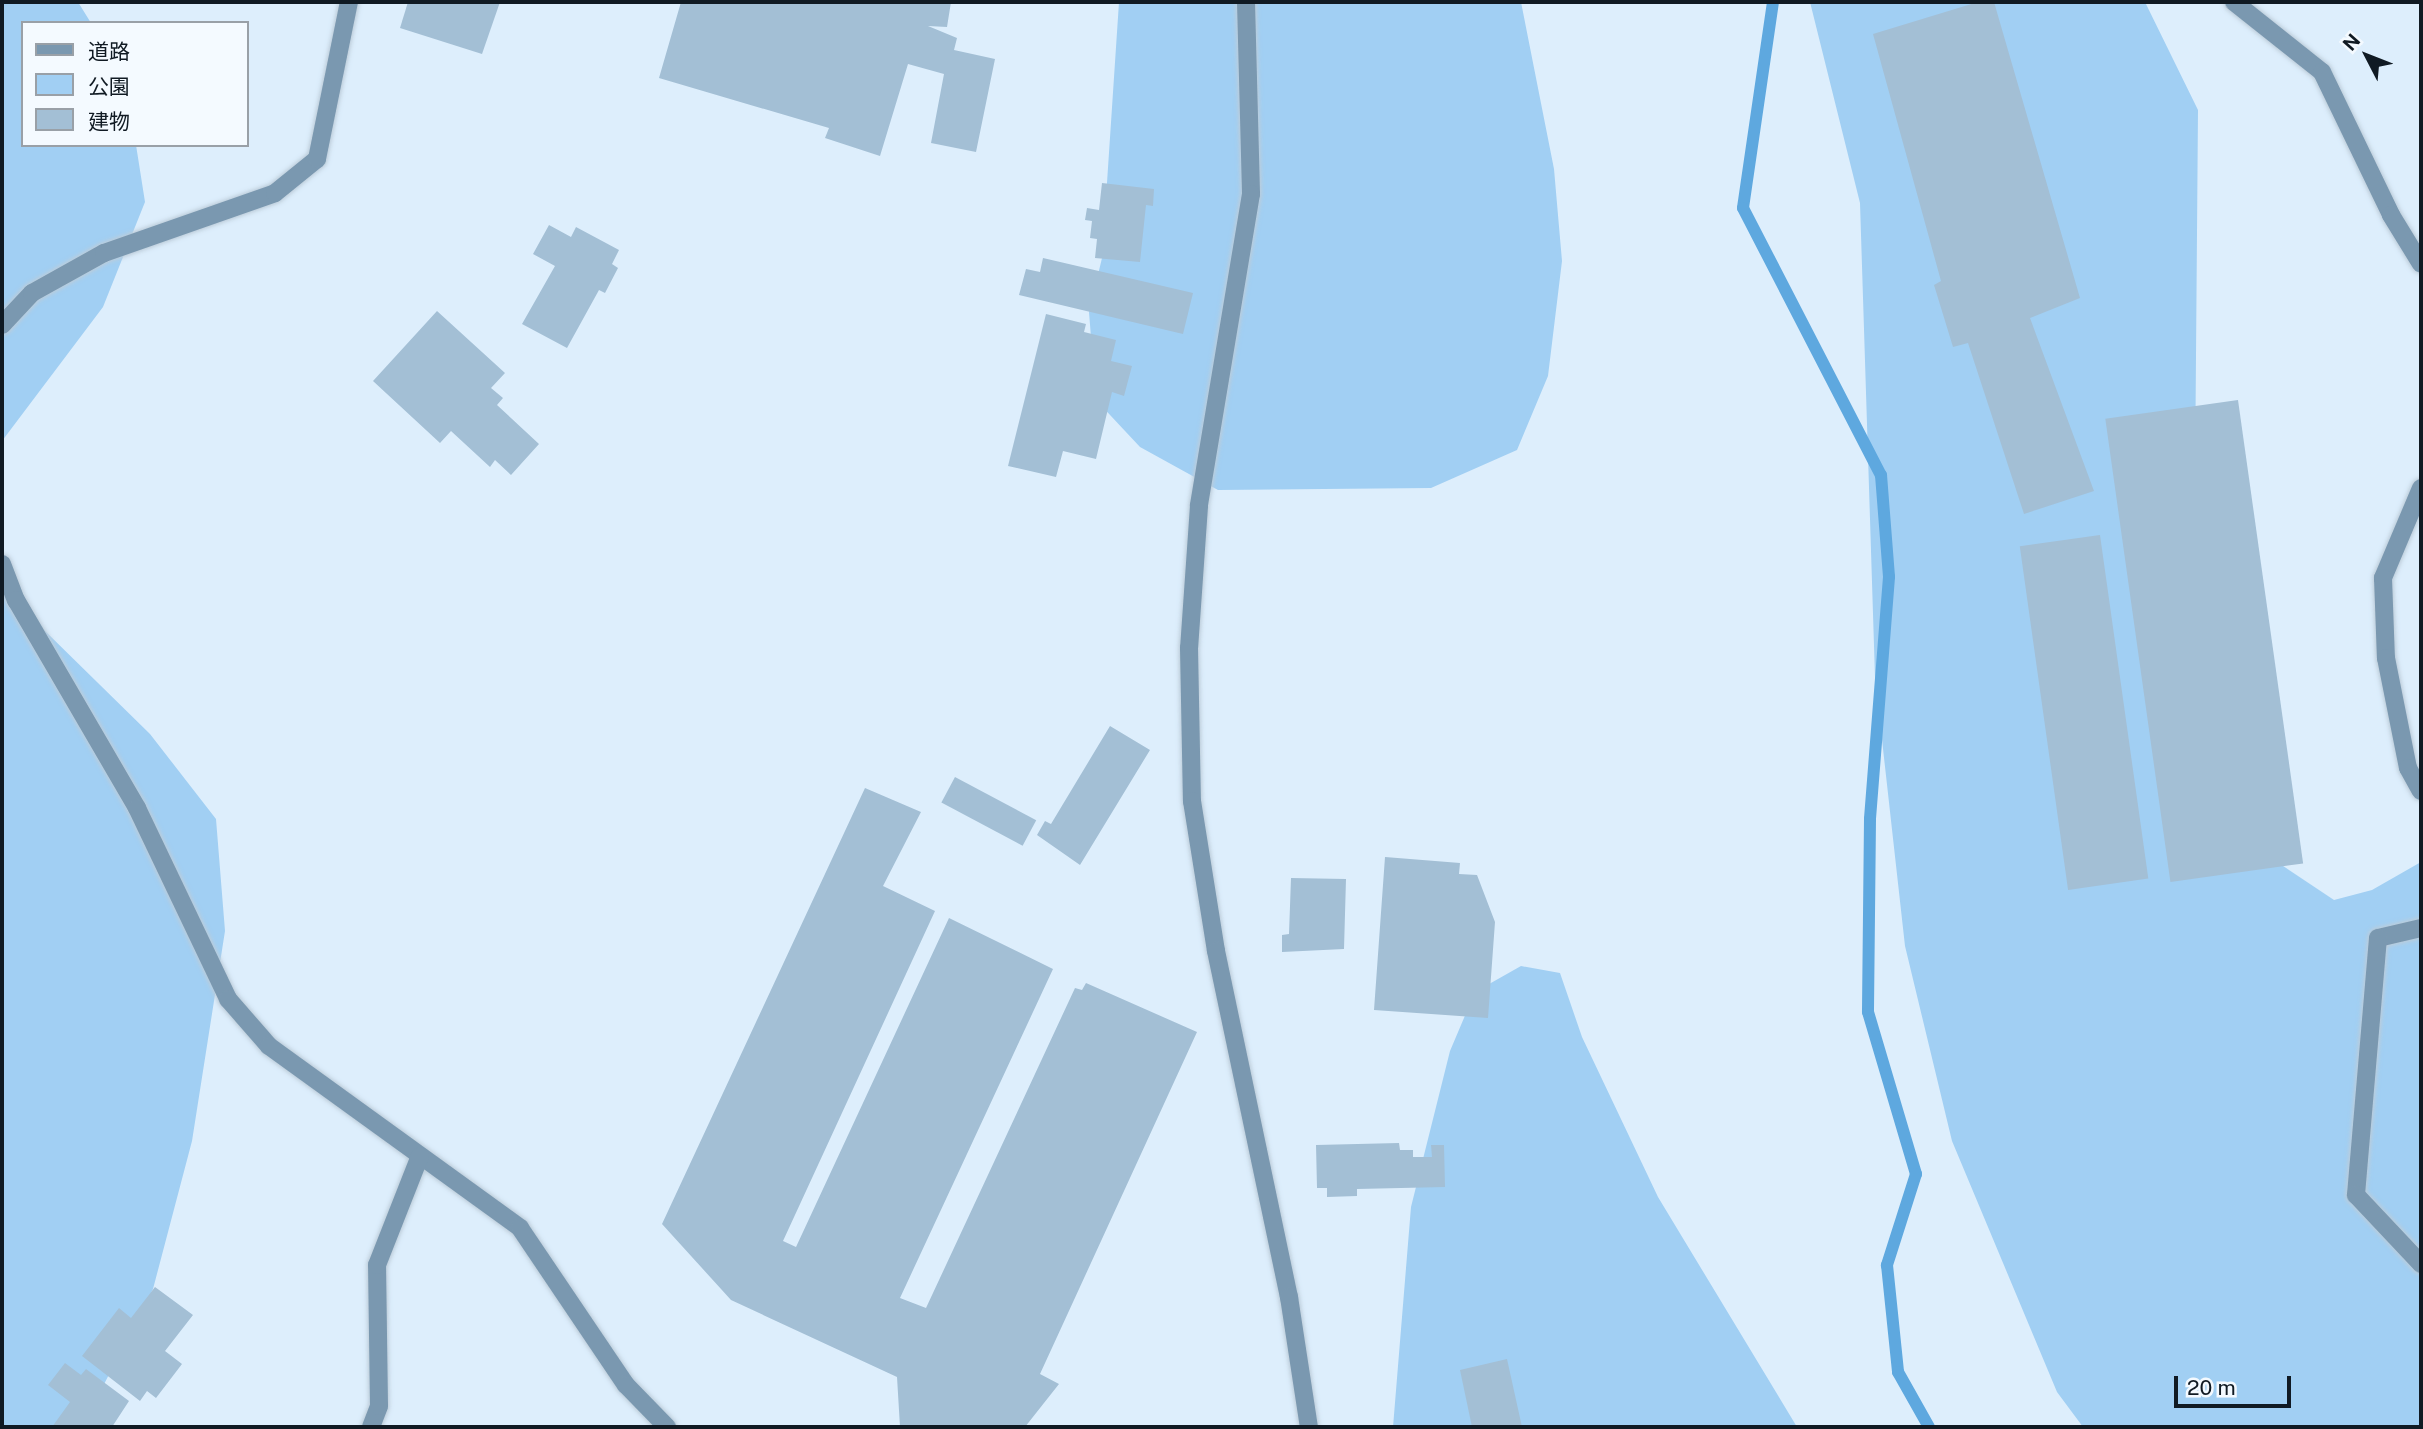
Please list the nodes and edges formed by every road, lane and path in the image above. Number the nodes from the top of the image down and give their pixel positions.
1 (349, 2) edge
2 (1246, 2) edge
3 (2234, 2) edge
4 (2421, 264) edge
5 (2, 325) edge
6 (2421, 488) edge
7 (2, 564) edge
8 (2421, 791) edge
9 (2421, 928) edge
10 (420, 1156) junction
11 (2421, 1264) edge
12 (371, 1427) edge
13 (667, 1427) edge
14 (1309, 1427) edge

1 - 5 street
2 - 14 street
3 - 4 street
6 - 8 street
7 - 10 street
9 - 11 street
10 - 12 street
10 - 13 street

